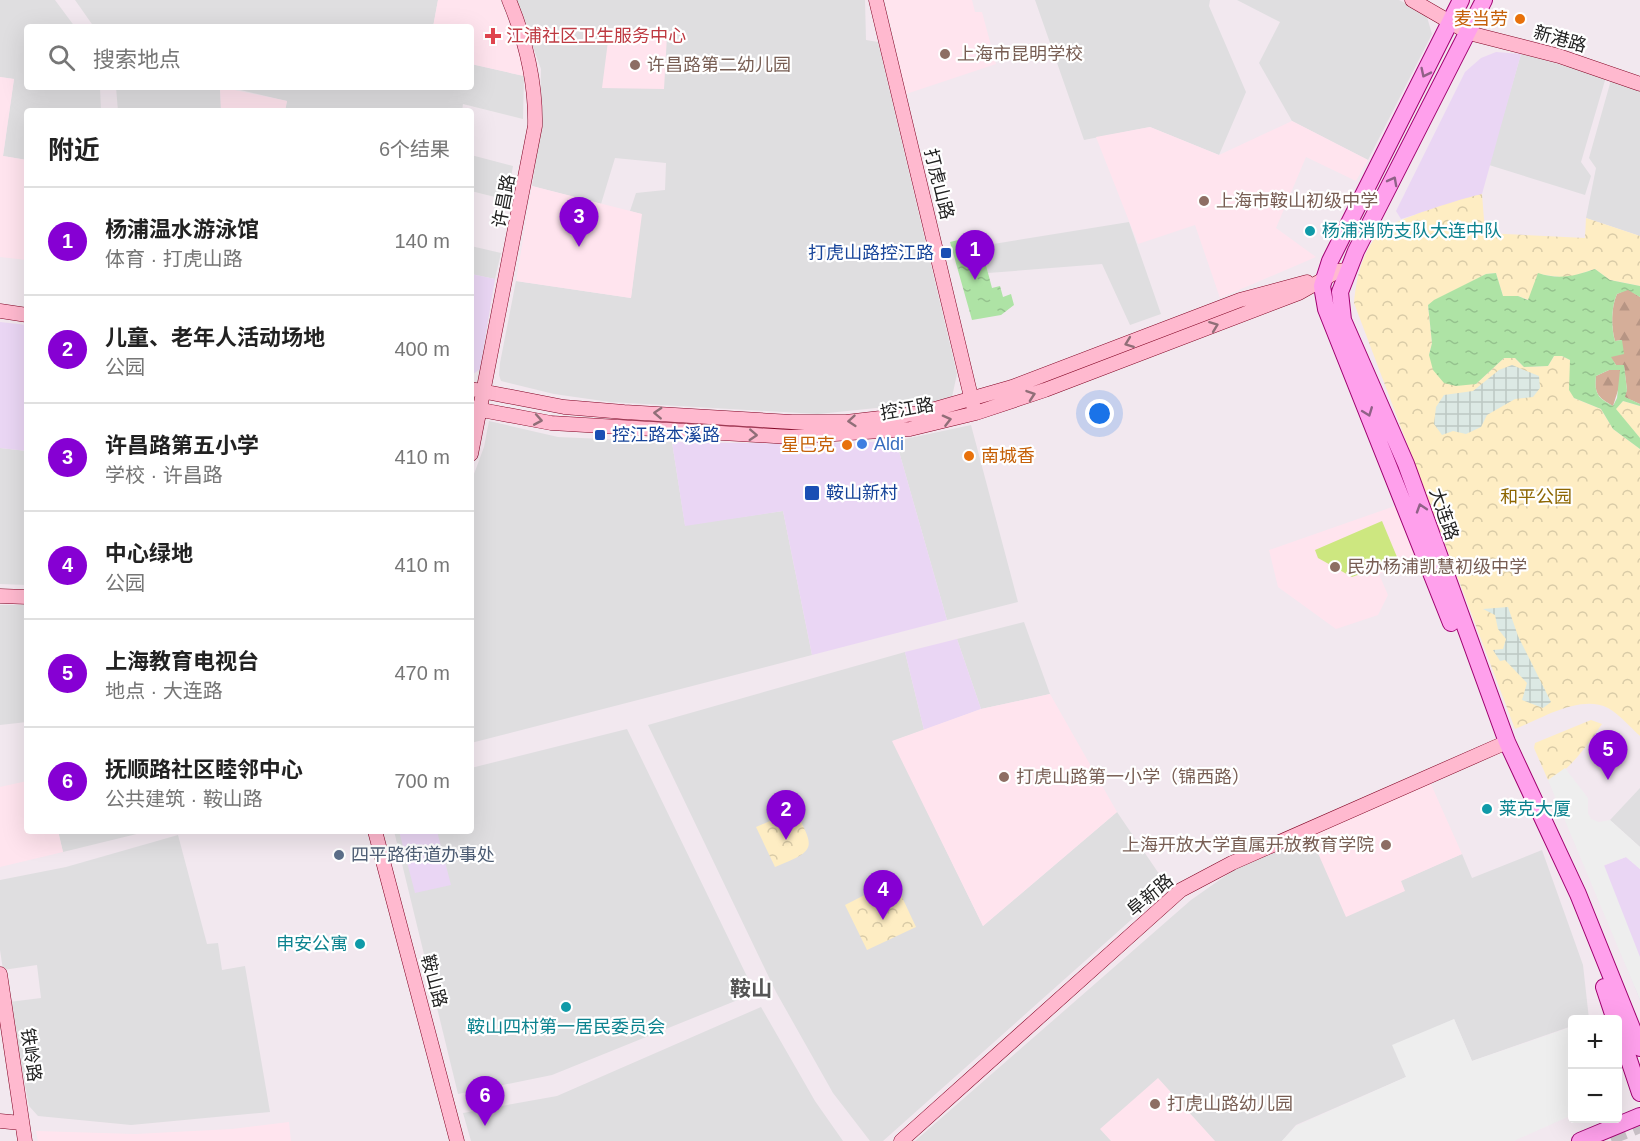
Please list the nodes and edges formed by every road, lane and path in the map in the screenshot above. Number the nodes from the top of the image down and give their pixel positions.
1 (509, 0) edge
2 (876, 0) edge
3 (1412, 0) edge
4 (1461, 0) edge
5 (1484, 0) edge
6 (1450, 21) junction
7 (1469, 33) junction
8 (1640, 84) edge
9 (1347, 270) junction
10 (1323, 278) junction
11 (0, 305) edge
12 (24, 308) edge
13 (0, 311) edge
14 (24, 315) edge
15 (477, 391) edge
16 (971, 396) junction
17 (476, 409) edge
18 (976, 413) junction
19 (474, 427) edge
20 (0, 596) edge
21 (24, 597) edge
22 (1503, 744) junction
23 (376, 834) edge
24 (0, 974) edge
25 (1613, 1015) edge
26 (1622, 1041) edge
27 (1640, 1048) edge
28 (1640, 1093) edge
29 (1640, 1116) edge
30 (0, 1121) edge
31 (21, 1123) junction
32 (25, 1141) edge
33 (457, 1141) edge
34 (901, 1141) edge
35 (1580, 1141) edge

1 - 15 street, 许昌路
2 - 16 street, 打虎山路
3 - 6 street, 新港路
4 - 6 main road
5 - 7 main road, 大连路
6 - 7 street, 新港路
6 -> 10 main road
7 - 8 street, 新港路
9 -> 7 main road, 大连路
9 - 10 street, 控江路
22 -> 9 main road, 大连路
10 -> 16 street, 控江路
18 -> 10 street, 控江路
10 -> 22 main road, 大连路
11 - 12 street
13 - 14 street
16 -> 15 street, 控江路
15 - 17 street, 许昌路
16 - 18 street, 打虎山路
17 -> 18 street, 控江路
17 - 19 street, 许昌路
20 - 21 street
22 - 25 main road, 大连路
22 - 27 main road, 大连路
22 - 34 street, 阜新路
23 - 33 street, 鞍山路
24 - 31 street, 铁岭路
26 - 28 main road
29 - 35 main road
30 - 31 street
31 - 32 street, 铁岭路

